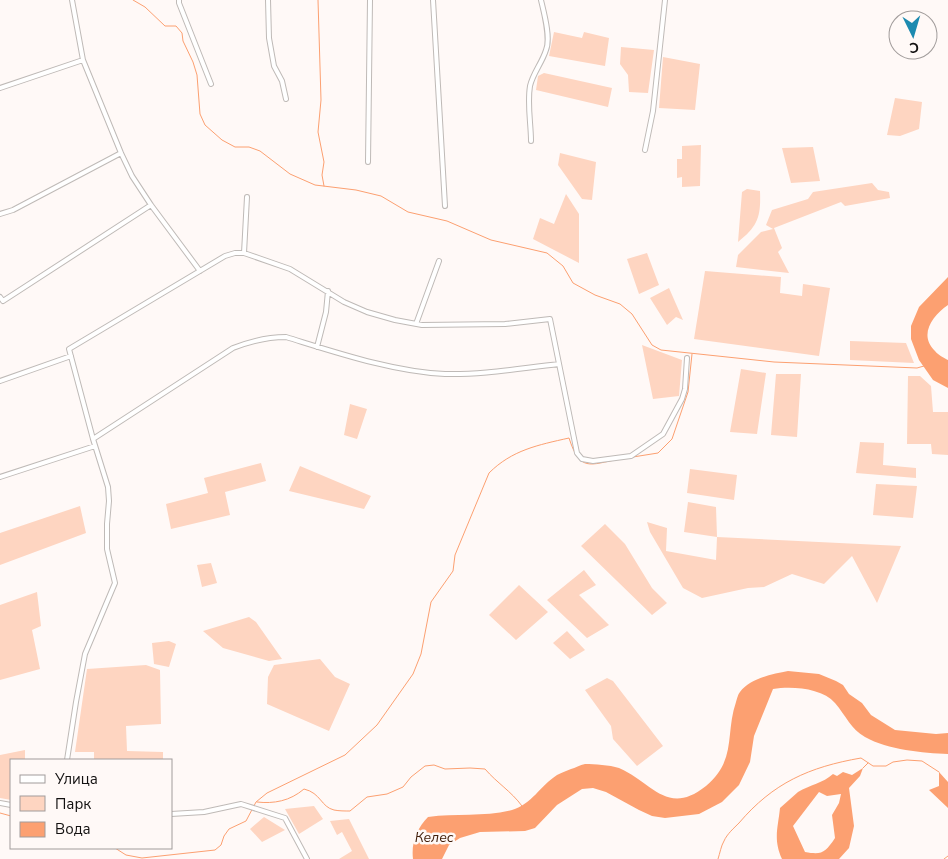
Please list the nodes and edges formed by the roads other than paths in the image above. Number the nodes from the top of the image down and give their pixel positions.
1 (72, 0) edge
2 (179, 0) edge
3 (268, 0) edge
4 (370, 0) edge
5 (433, 0) edge
6 (541, 0) edge
7 (665, 0) edge
8 (83, 60) junction
9 (211, 84) dead end
10 (0, 88) edge
11 (286, 99) dead end
12 (531, 142) dead end
13 (645, 150) dead end
14 (121, 153) junction
15 (368, 162) dead end
16 (247, 197) dead end
17 (151, 205) junction
18 (445, 206) dead end
19 (0, 214) edge
20 (244, 253) junction
21 (439, 261) dead end
22 (200, 271) junction
23 (328, 291) junction
24 (1, 299) edge
25 (416, 324) junction
26 (318, 347) junction
27 (71, 356) junction
28 (687, 358) dead end
29 (559, 364) junction
30 (0, 382) edge
31 (93, 440) junction
32 (95, 446) junction
33 (0, 478) edge
34 (67, 759) edge
35 (172, 814) edge
36 (307, 859) edge

1 - 8 street
2 - 9 street
3 - 11 street
4 - 15 street
5 - 18 street
6 - 12 street
7 - 13 street
8 - 10 street
8 - 14 street
14 - 17 street
14 - 19 street
16 - 20 street
17 - 22 street
17 - 24 street
20 - 22 street
20 - 23 street
21 - 25 street
22 - 27 street
23 - 25 street
23 - 26 street
25 - 29 street
26 - 29 street
26 - 31 street
27 - 30 street
27 - 31 street
28 - 29 street
31 - 32 street
32 - 33 street
32 - 34 street
35 - 36 street

